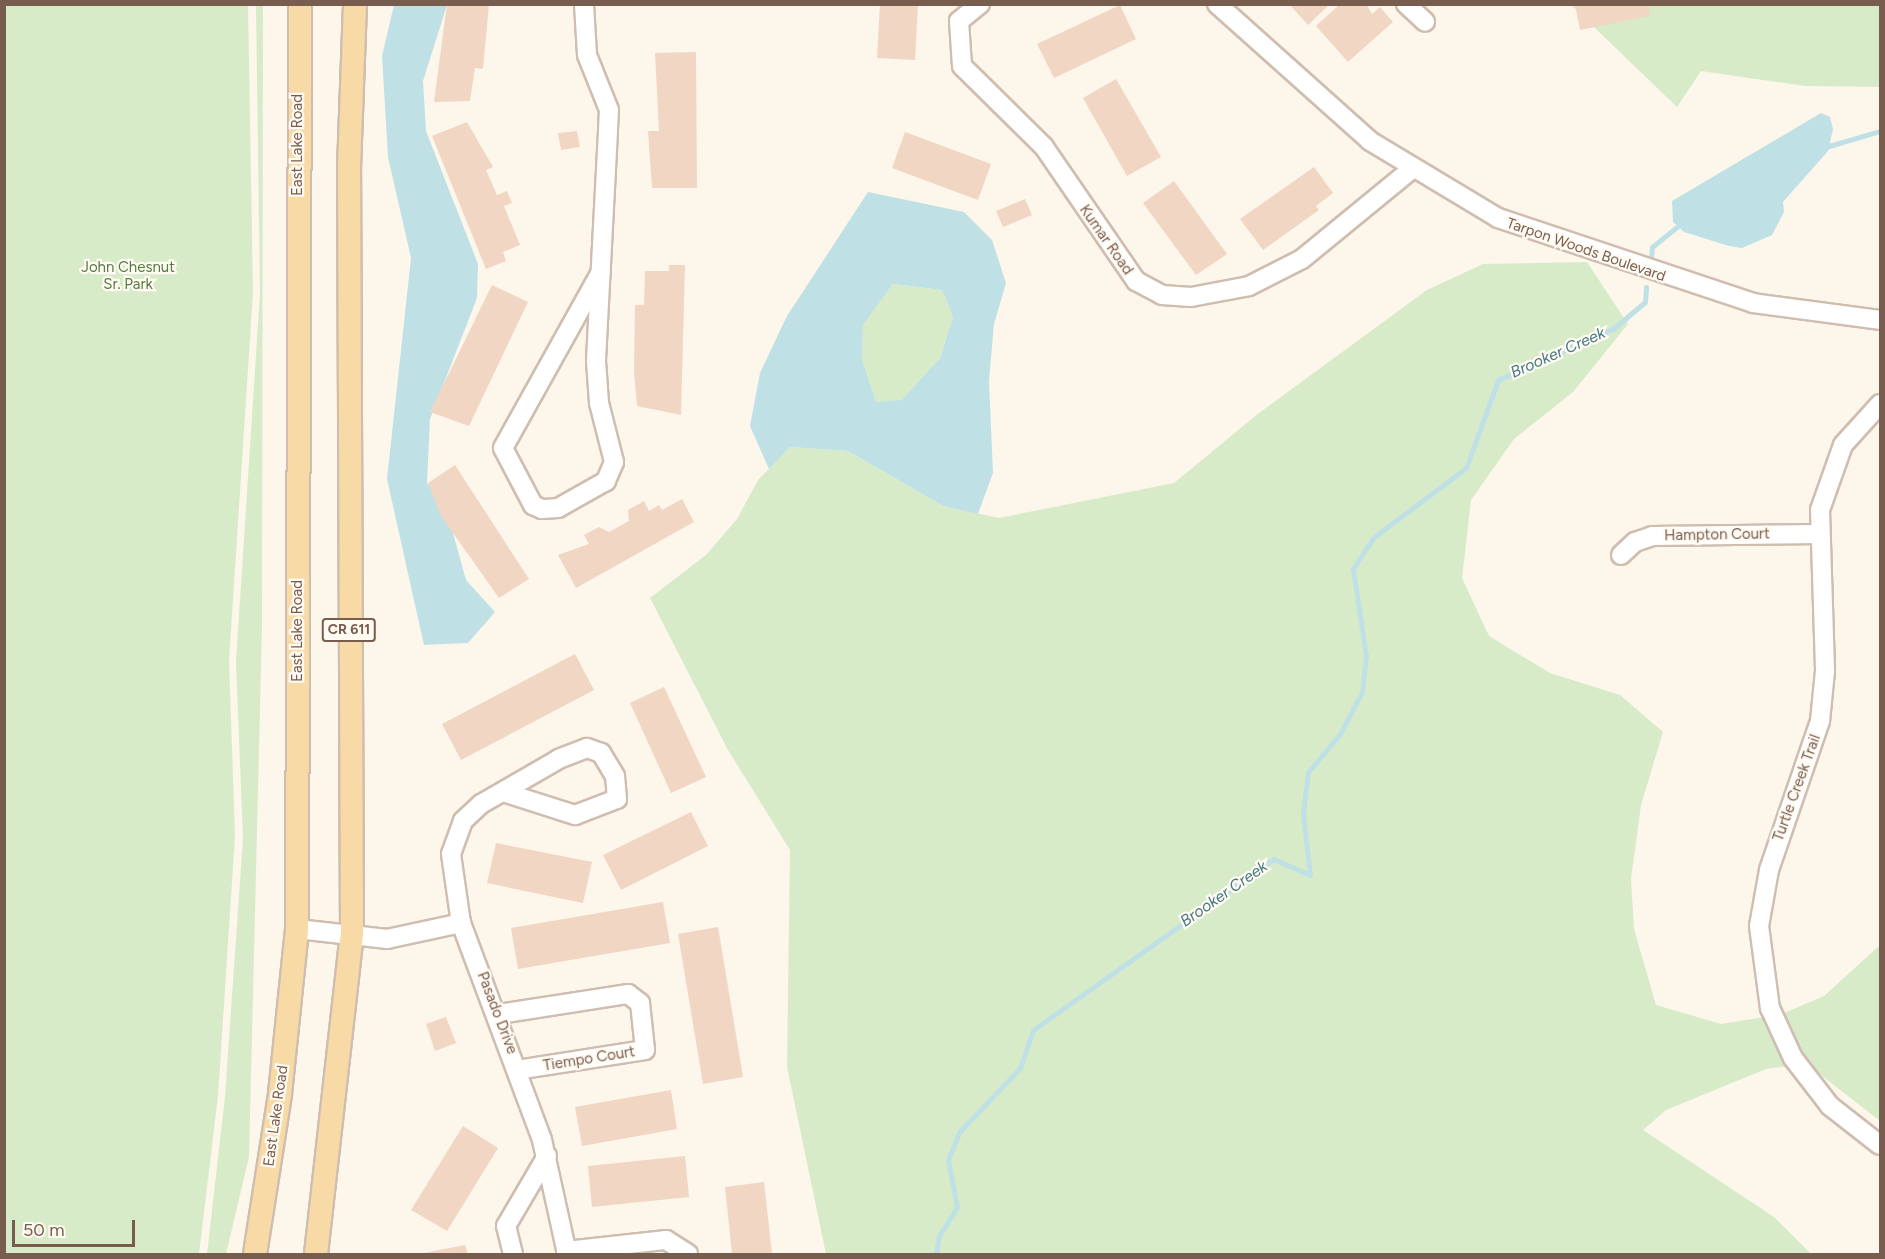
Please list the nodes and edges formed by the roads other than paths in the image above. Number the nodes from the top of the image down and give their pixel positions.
1 (300, 4) edge
2 (355, 4) edge
3 (584, 4) edge
4 (980, 4) edge
5 (1407, 4) edge
6 (1226, 7) edge
7 (1425, 22) dead end
8 (1412, 169) junction
9 (601, 272) junction
10 (1881, 320) edge
11 (1881, 404) edge
12 (1819, 534) junction
13 (1621, 555) dead end
14 (503, 792) junction
15 (461, 923) junction
16 (297, 928) junction
17 (352, 932) junction
18 (499, 1014) junction
19 (518, 1070) junction
20 (1881, 1144) edge
21 (547, 1156) junction
22 (567, 1252) edge
23 (255, 1254) edge
24 (316, 1254) edge
25 (513, 1254) edge
26 (688, 1254) edge

1 - 16 main road, East Lake Road / CR 611
2 - 17 main road, CR 611
3 - 9 street
4 - 8 street, Kumar Road
5 - 7 street
6 - 8 street, Tarpon Woods Boulevard
8 - 10 street, Tarpon Woods Boulevard
9 - 9 street
11 - 12 street, Turtle Creek Trail
12 - 13 street, Hampton Court
12 - 20 street, Turtle Creek Trail
14 - 14 street, Pasado Drive
14 - 15 street, Pasado Drive
15 - 17 street
15 - 18 street, Pasado Drive
16 - 17 street
16 - 23 main road, East Lake Road / CR 611
17 - 24 main road, CR 611
18 - 19 street, Pasado Drive
18 - 19 street, Tiempo Court
19 - 21 street, Pasado Drive
21 - 22 street, Pasado Drive
21 - 25 street
22 - 26 street

